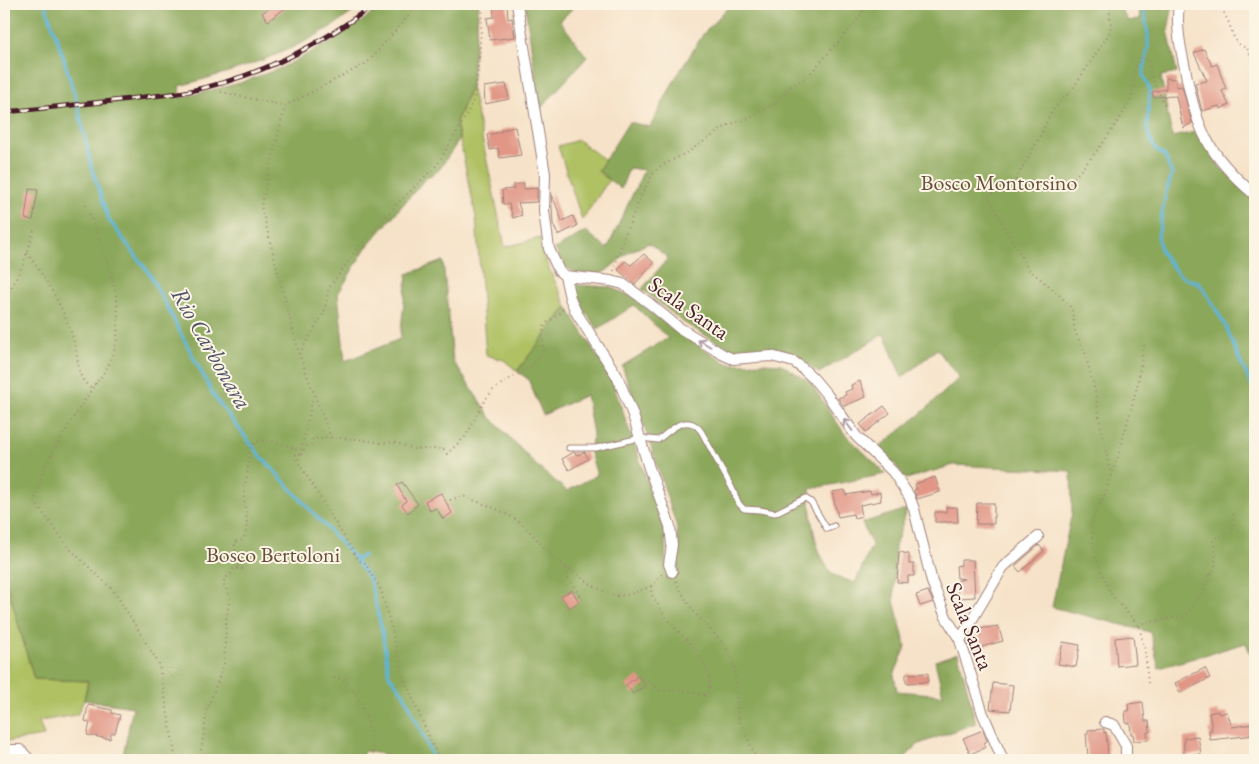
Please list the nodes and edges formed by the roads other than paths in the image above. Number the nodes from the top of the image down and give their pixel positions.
1 (517, 4) edge
2 (1179, 4) edge
3 (1255, 195) edge
4 (565, 276) junction
5 (640, 438) junction
6 (570, 448) dead end
7 (834, 526) dead end
8 (1038, 538) dead end
9 (671, 568) road end
10 (960, 640) junction
11 (1105, 722) dead end
12 (4, 750) edge
13 (30, 760) edge
14 (1003, 760) edge
15 (1126, 760) edge

1 - 4 street
2 - 3 street
4 - 5 street
10 -> 4 street, Scala Santa
5 - 6 lane
5 - 7 lane
5 - 9 street
8 - 10 street
10 - 14 street, Scala Santa
11 - 15 street
12 - 13 street

